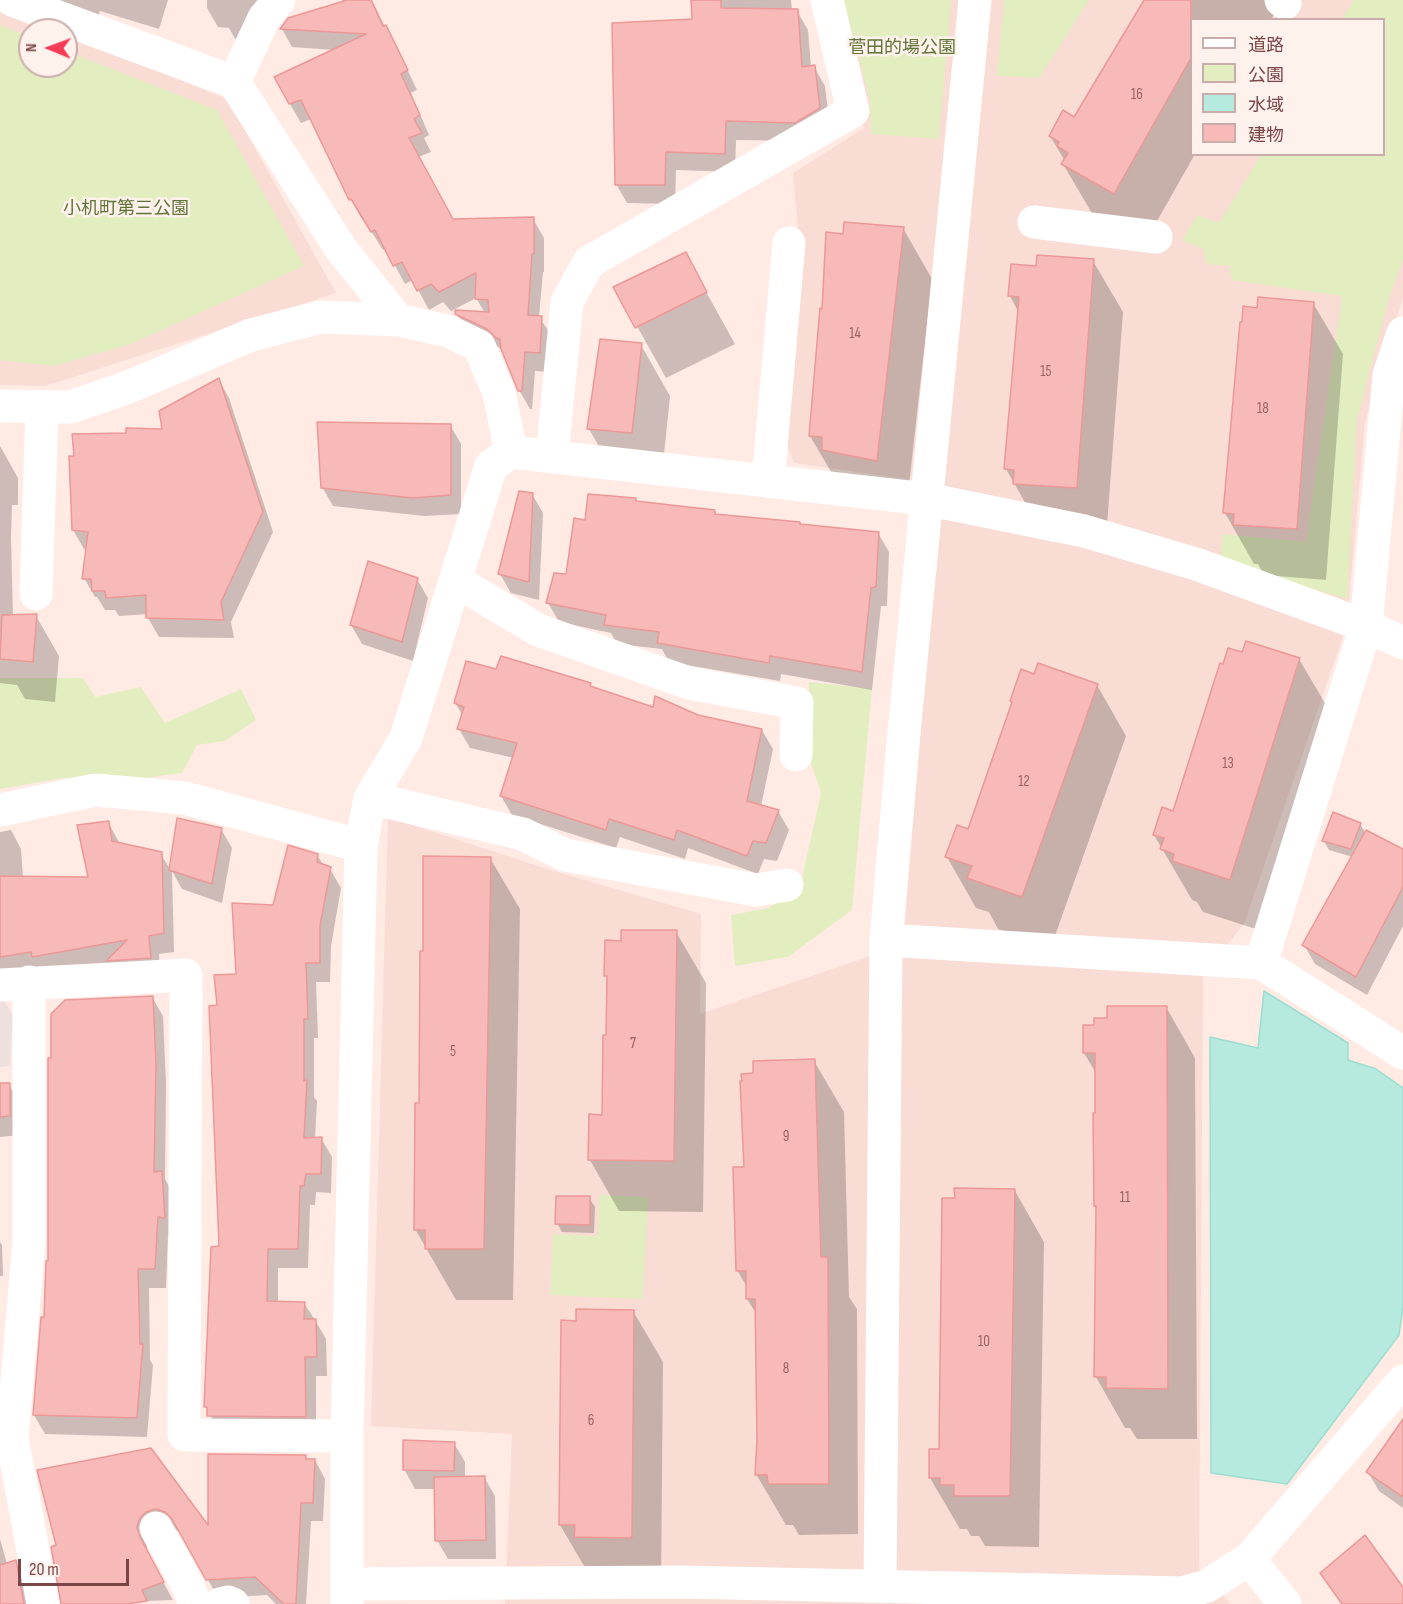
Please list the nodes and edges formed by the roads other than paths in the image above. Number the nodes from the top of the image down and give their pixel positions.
1 (12, 0) edge
2 (279, 0) edge
3 (827, 0) edge
4 (975, 0) edge
5 (234, 82) junction
6 (1034, 222) dead end
7 (1156, 237) dead end
8 (789, 243) dead end
9 (398, 320) junction
10 (1403, 333) edge
11 (0, 406) edge
12 (42, 408) junction
13 (511, 452) junction
14 (552, 456) junction
15 (768, 481) junction
16 (926, 499) junction
17 (456, 581) junction
18 (36, 594) dead end
19 (1366, 626) junction
20 (1403, 643) edge
21 (796, 755) dead end
22 (370, 798) junction
23 (0, 810) edge
24 (361, 846) junction
25 (787, 885) dead end
26 (886, 940) junction
27 (1261, 963) junction
28 (15, 984) edge
29 (1403, 1053) edge
30 (1403, 1381) edge
31 (347, 1436) junction
32 (6, 1439) edge
33 (156, 1528) dead end
34 (1249, 1559) junction
35 (880, 1586) junction
36 (579, 1593) edge
37 (347, 1594) edge
38 (43, 1604) edge
39 (195, 1604) edge
40 (220, 1604) edge
41 (233, 1604) edge
42 (1286, 1604) edge

1 - 5 street
2 - 5 street
3 - 14 street
4 - 16 street
5 - 9 street
6 - 7 street
8 - 15 street
9 - 12 street
9 - 13 street
10 - 19 street
11 - 12 street
12 - 18 street
13 - 14 street
13 - 17 street
14 - 15 street
15 - 16 street
16 - 19 street
16 - 26 street
17 - 21 street
17 - 22 street
19 - 20 street
19 - 27 street
22 - 24 street
22 - 25 street
23 - 24 street
24 - 31 street
26 - 27 street
26 - 35 street
27 - 29 street
28 - 31 street
28 - 32 street
30 - 34 street
31 - 37 street
32 - 38 street
33 - 39 street
34 - 35 street
34 - 42 street
35 - 36 street
36 - 37 street
40 - 41 street

